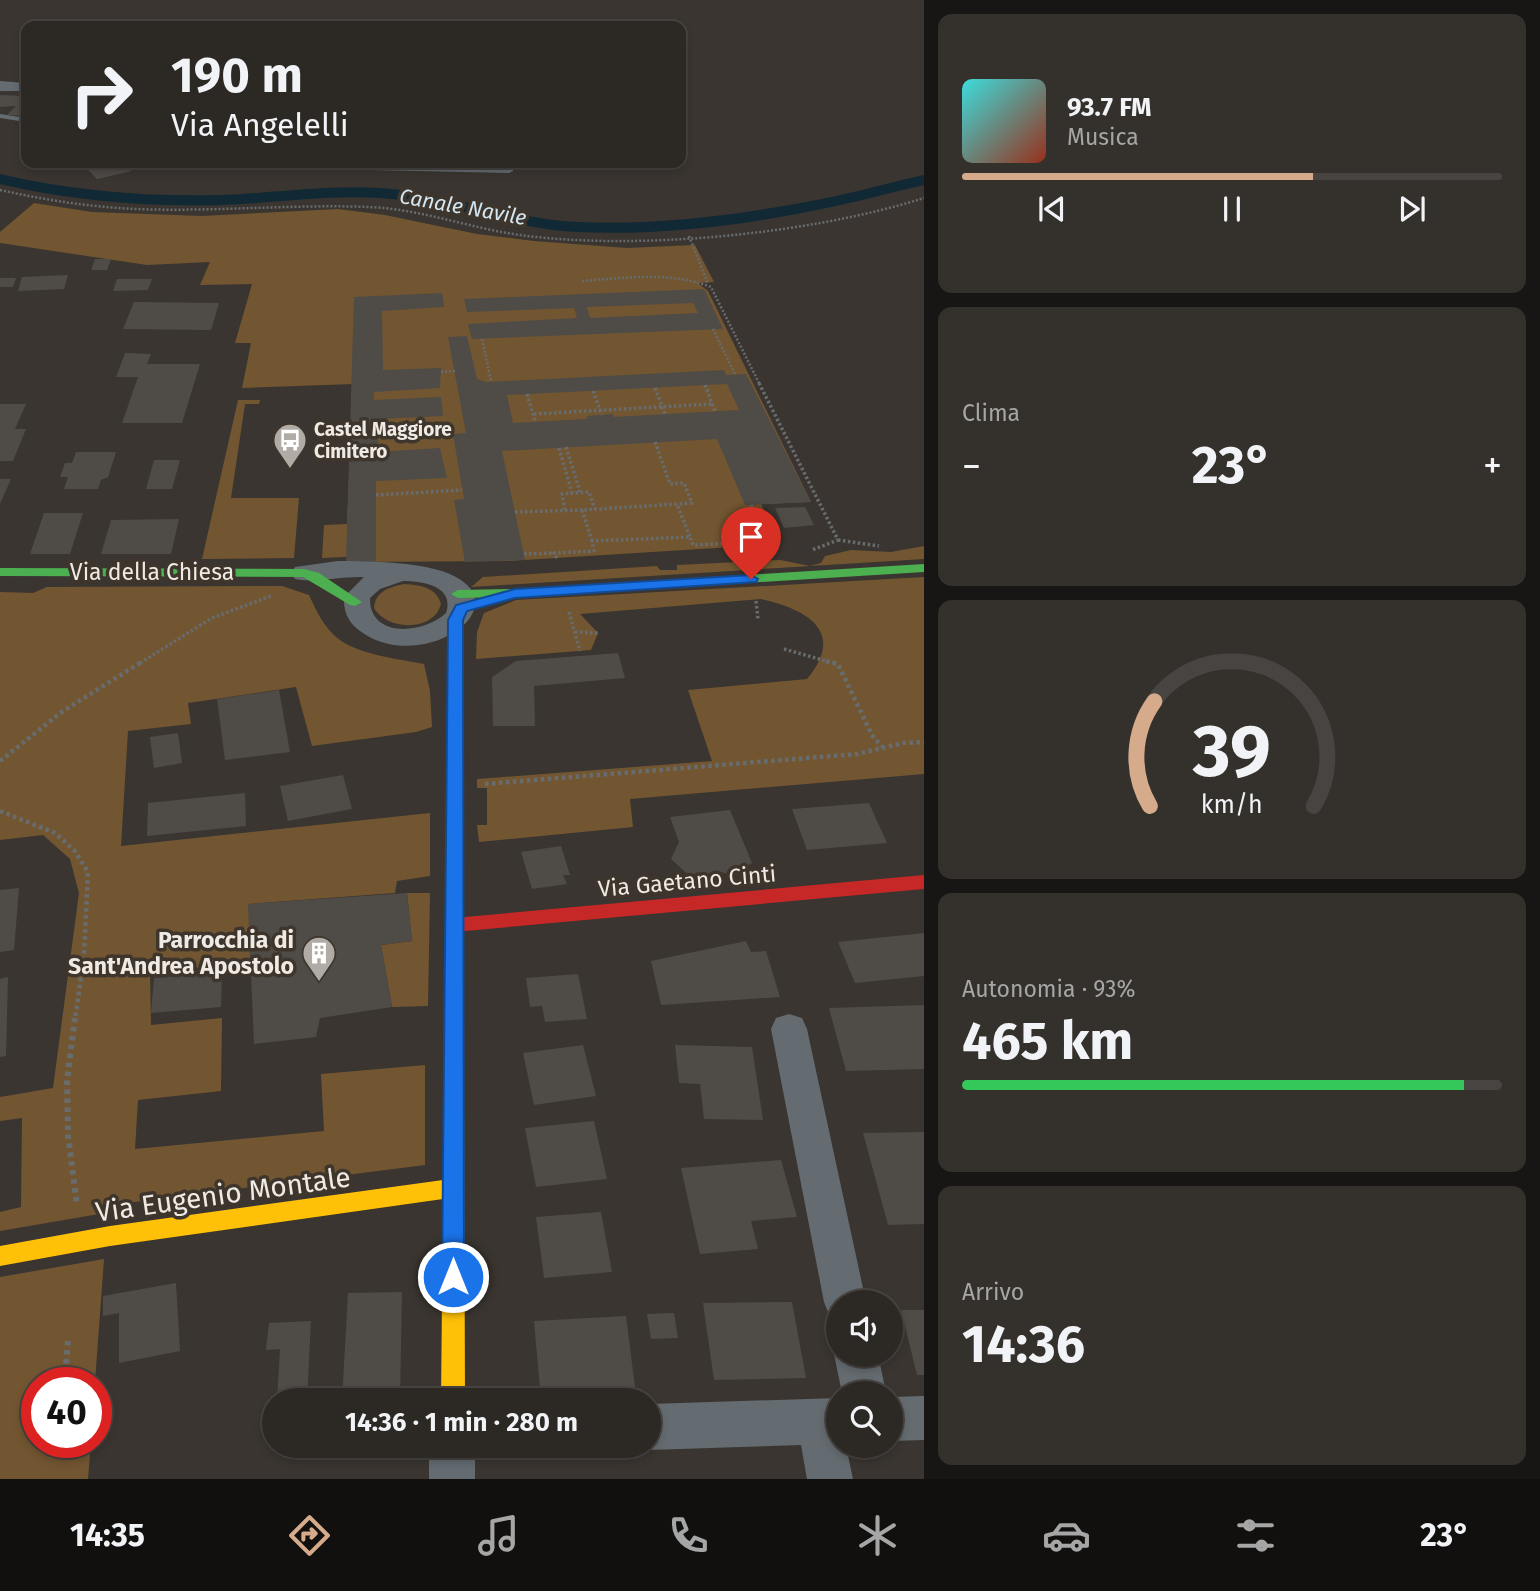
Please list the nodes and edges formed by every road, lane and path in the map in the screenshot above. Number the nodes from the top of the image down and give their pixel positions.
1 (0, 86) edge
2 (21, 87) edge
3 (0, 116) edge
4 (21, 119) edge
5 (417, 168) edge
6 (509, 168) edge
7 (0, 190) edge
8 (924, 198) edge
9 (689, 236) junction
10 (582, 281) dead end
11 (711, 287) junction
12 (713, 329) dead end
13 (482, 339) dead end
14 (455, 371) dead end
15 (440, 372) dead end
16 (735, 374) dead end
17 (491, 381) dead end
18 (705, 385) dead end
19 (655, 388) dead end
20 (593, 391) dead end
21 (527, 394) dead end
22 (712, 404) junction
23 (661, 407) junction
24 (715, 411) dead end
25 (600, 412) junction
26 (534, 414) junction
27 (665, 414) dead end
28 (535, 421) dead end
29 (655, 442) dead end
30 (566, 447) dead end
31 (559, 448) dead end
32 (462, 490) dead end
33 (580, 492) junction
34 (572, 493) junction
35 (376, 495) dead end
36 (677, 504) junction
37 (751, 505) dead end
38 (595, 509) junction
39 (565, 510) junction
40 (582, 510) junction
41 (514, 512) dead end
42 (690, 537) junction
43 (838, 540) junction
44 (592, 541) junction
45 (884, 547) dead end
46 (805, 553) dead end
47 (524, 554) dead end
48 (924, 568) edge
49 (0, 572) edge
50 (304, 573) junction
51 (401, 573) junction
52 (275, 589) dead end
53 (515, 593) joint
54 (756, 599) dead end
55 (355, 602) junction
56 (458, 607) junction
57 (568, 611) dead end
58 (758, 619) dead end
59 (575, 632) junction
60 (598, 633) dead end
61 (416, 638) junction
62 (784, 649) dead end
63 (580, 651) dead end
64 (455, 675) junction
65 (924, 742) edge
66 (882, 747) junction
67 (0, 761) edge
68 (484, 784) dead end
69 (0, 811) edge
70 (924, 882) edge
71 (454, 925) junction
72 (789, 1029) dead end
73 (453, 1188) junction
74 (77, 1213) dead end
75 (0, 1256) edge
76 (843, 1290) edge
77 (68, 1341) dead end
78 (66, 1367) edge
79 (453, 1388) edge
80 (924, 1418) edge
81 (903, 1419) edge
82 (826, 1421) edge
83 (661, 1427) edge
84 (452, 1458) edge
85 (830, 1458) edge
86 (452, 1479) edge
87 (830, 1479) edge

1 - 2 street
3 - 4 lane
5 - 6 lane
7 - 9 path
8 - 9 path
9 - 11 path
10 - 11 path
11 - 43 path
12 - 16 path
13 - 17 path
14 - 15 path
18 - 22 path
19 - 23 path
20 - 25 path
21 - 26 path
22 - 23 path
22 - 24 path
23 - 25 path
23 - 27 path
25 - 26 path
26 - 28 path
29 - 36 path
30 - 33 path
31 - 34 path
32 - 35 path
33 - 34 path
33 - 38 path
34 - 39 path
36 - 38 path
36 - 42 path
37 - 42 path
38 - 40 path
39 - 40 path
39 - 41 path
40 - 44 path
42 - 44 path
43 - 45 path
43 - 46 path
44 - 47 path
48 - 53 street
49 - 50 street, Via della Chiesa
50 - 51 street, Via della Chiesa
50 - 55 street, Via della Chiesa
51 - 55 street
51 - 56 street
52 - 67 path
53 - 56 street
54 - 58 path
55 - 61 street
56 - 61 street
56 - 64 street
57 - 59 path
59 - 60 path
59 - 63 path
61 - 64 street
62 - 66 path
64 - 71 street
65 - 66 path
66 - 68 path
69 - 74 path
70 - 71 street, Via Gaetano Cinti
71 - 73 street
72 - 76 street
73 - 75 street, Via Eugenio Montale
73 - 79 street
77 - 78 path
80 - 81 street
82 - 83 street
84 - 86 street
85 - 87 street

